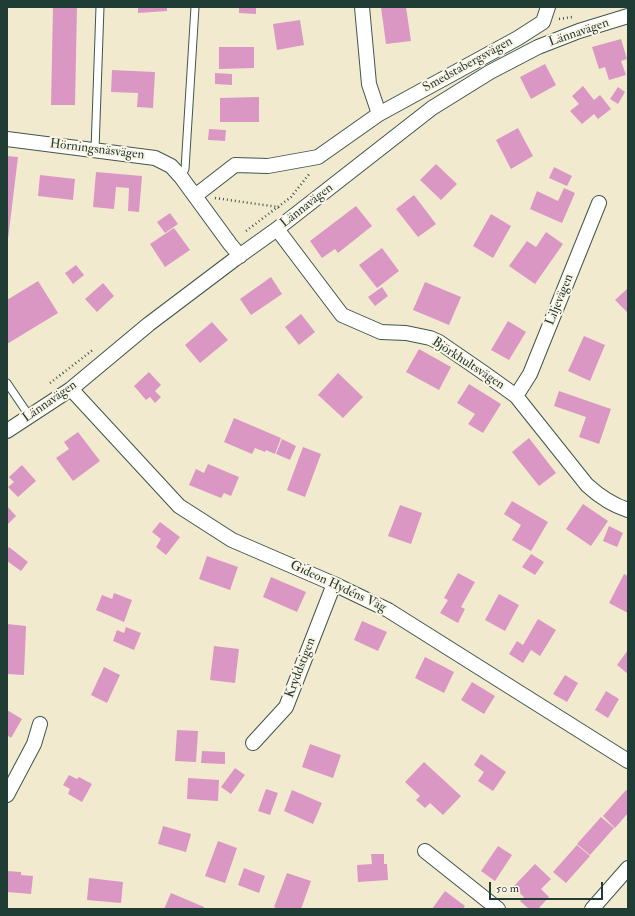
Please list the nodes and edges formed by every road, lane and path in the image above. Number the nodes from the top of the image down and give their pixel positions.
1 (100, 7) edge
2 (195, 7) edge
3 (362, 7) edge
4 (548, 7) edge
5 (628, 16) edge
6 (379, 114) junction
7 (7, 139) edge
8 (95, 150) junction
9 (181, 177) junction
10 (195, 196) junction
11 (599, 203) dead end
12 (278, 207) dead end
13 (278, 229) junction
14 (240, 256) junction
15 (7, 384) edge
16 (71, 389) junction
17 (516, 396) junction
18 (30, 417) junction
19 (7, 431) edge
20 (628, 510) edge
21 (334, 584) junction
22 (40, 724) dead end
23 (253, 743) dead end
24 (628, 761) edge
25 (7, 795) edge
26 (425, 851) dead end
27 (628, 868) edge
28 (498, 909) edge
29 (592, 909) edge

1 - 8 lane
2 - 9 lane
3 - 6 street
4 - 6 street, Smedstabergsvägen
5 - 13 street, Lännavägen
6 - 10 street, Smedstabergsvägen
7 - 8 street, Hörningsnäsvägen
8 - 9 street, Hörningsnäsvägen
9 - 10 street, Hörningsnäsvägen
10 - 12 path
10 - 14 street, Hörningsnäsvägen
11 - 17 street, Liljevägen
13 - 14 street, Lännavägen
13 - 17 street, Björkhultsvägen
14 - 16 street, Lännavägen
15 - 18 lane
16 - 18 street, Lännavägen
16 - 21 street, Gideon Hydéns Väg
17 - 20 street, Björkhultsvägen
18 - 19 street, Lännavägen
21 - 23 street, Kryddstigen
21 - 24 street, Gideon Hydéns Väg
22 - 25 street
26 - 28 street
27 - 29 street

